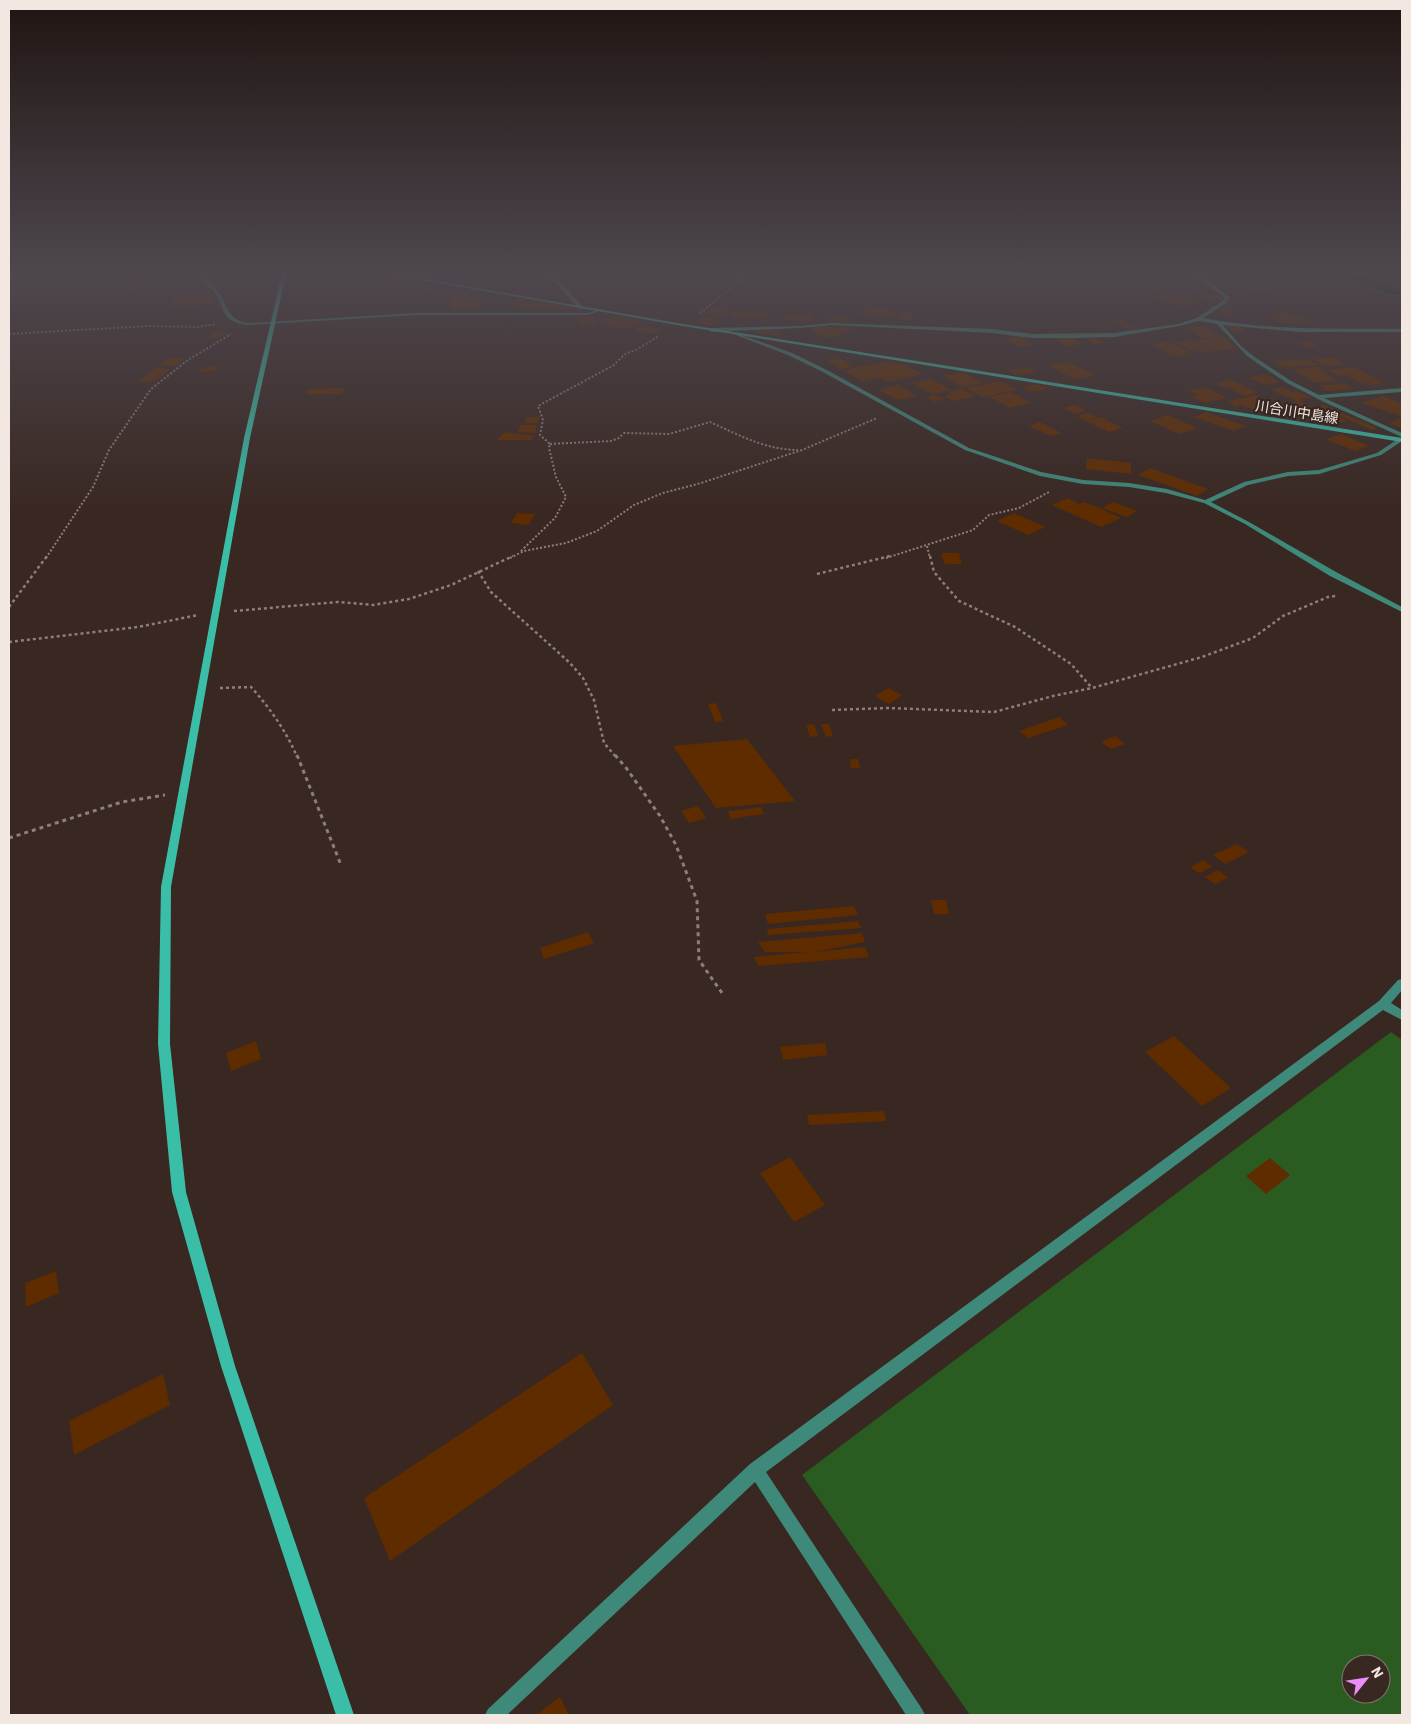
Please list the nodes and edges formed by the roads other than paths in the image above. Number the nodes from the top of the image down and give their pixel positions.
1 (267, 354) edge
2 (791, 354) edge
3 (871, 354) edge
4 (1248, 354) edge
5 (1402, 390) edge
6 (1318, 397) junction
7 (1402, 438) edge
8 (1206, 502) junction
9 (1402, 610) edge
10 (1402, 983) edge
11 (1383, 1004) junction
12 (1402, 1016) edge
13 (756, 1470) junction
14 (345, 1715) edge
15 (494, 1715) edge
16 (916, 1715) edge

1 - 14 street
2 - 8 street
3 - 7 street, 川合川中島線
4 - 6 street
5 - 6 street
6 - 7 street
7 - 8 street
8 - 9 street
10 - 11 street
11 - 12 street
11 - 13 street
13 - 15 street
13 - 16 street

